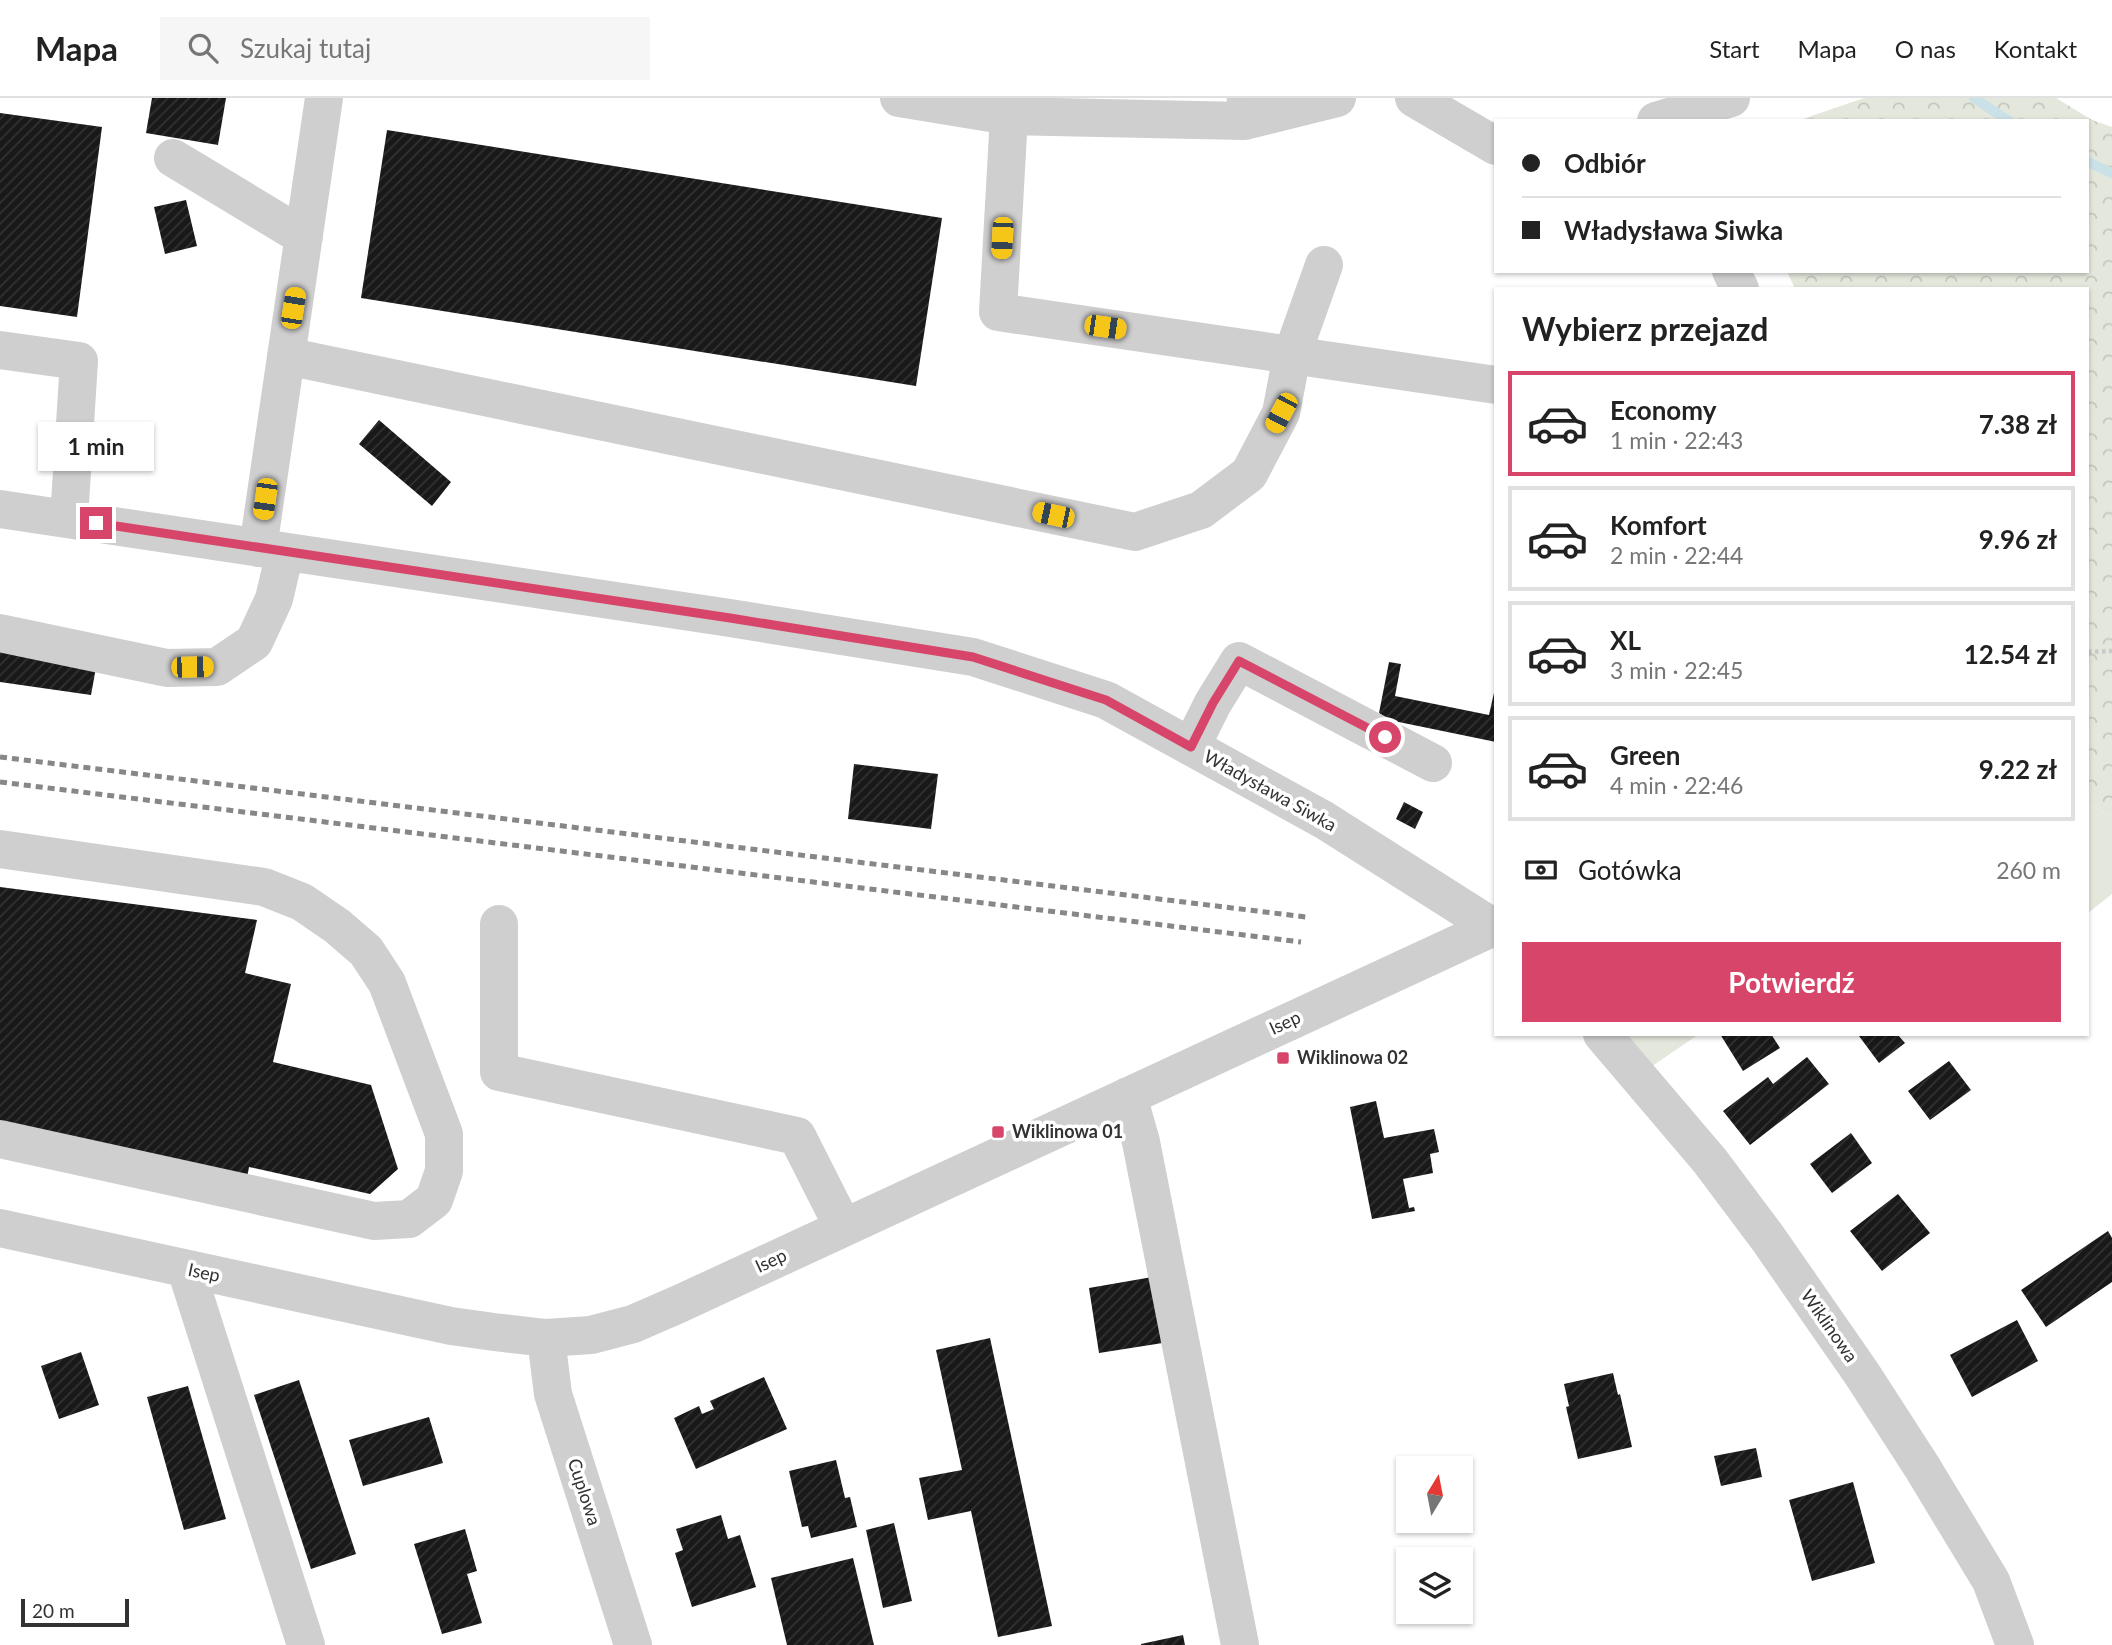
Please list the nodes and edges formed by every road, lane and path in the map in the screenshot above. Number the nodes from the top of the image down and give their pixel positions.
1 (324, 98) edge
2 (899, 98) edge
3 (1337, 98) edge
4 (1414, 98) edge
5 (1644, 98) edge
6 (1731, 98) edge
7 (1010, 107) edge
8 (1245, 110) edge
9 (1655, 119) edge
10 (1663, 119) edge
11 (1494, 145) edge
12 (173, 158) dead end
13 (304, 237) junction
14 (1324, 265) dead end
15 (0, 350) edge
16 (1292, 355) junction
17 (286, 356) junction
18 (1494, 385) edge
19 (0, 509) edge
20 (69, 519) junction
21 (272, 550) junction
22 (0, 633) edge
23 (2112, 651) edge
24 (2089, 652) edge
25 (1191, 747) junction
26 (1433, 763) dead end
27 (0, 849) edge
28 (499, 924) dead end
29 (1494, 926) edge
30 (1494, 927) edge
31 (1604, 1036) edge
32 (1128, 1096) junction
33 (0, 1139) edge
34 (843, 1227) junction
35 (0, 1228) edge
36 (186, 1269) junction
37 (546, 1338) junction
38 (306, 1645) edge
39 (633, 1645) edge
40 (1240, 1645) edge
41 (2015, 1645) edge

1 - 13 street
2 - 7 street
3 - 8 street
4 - 11 street
5 - 9 street
6 - 10 street
7 - 8 street
7 - 16 street
12 - 13 street
13 - 17 street
14 - 16 street
15 - 20 street
16 - 17 street
16 - 18 street
17 - 21 street
19 - 20 street, Władysława Siwka
20 - 21 street, Władysława Siwka
21 - 22 street
21 - 25 street, Władysława Siwka
23 - 24 path
25 - 26 street
25 - 29 street, Władysława Siwka
27 - 33 street
28 - 34 street
30 - 32 street, Isep
31 - 41 street, Wiklinowa
32 - 34 street, Isep
32 - 40 street
34 - 37 street, Isep
35 - 36 street, Isep
36 - 37 street, Isep
36 - 38 street
37 - 39 street, Cuplowa

